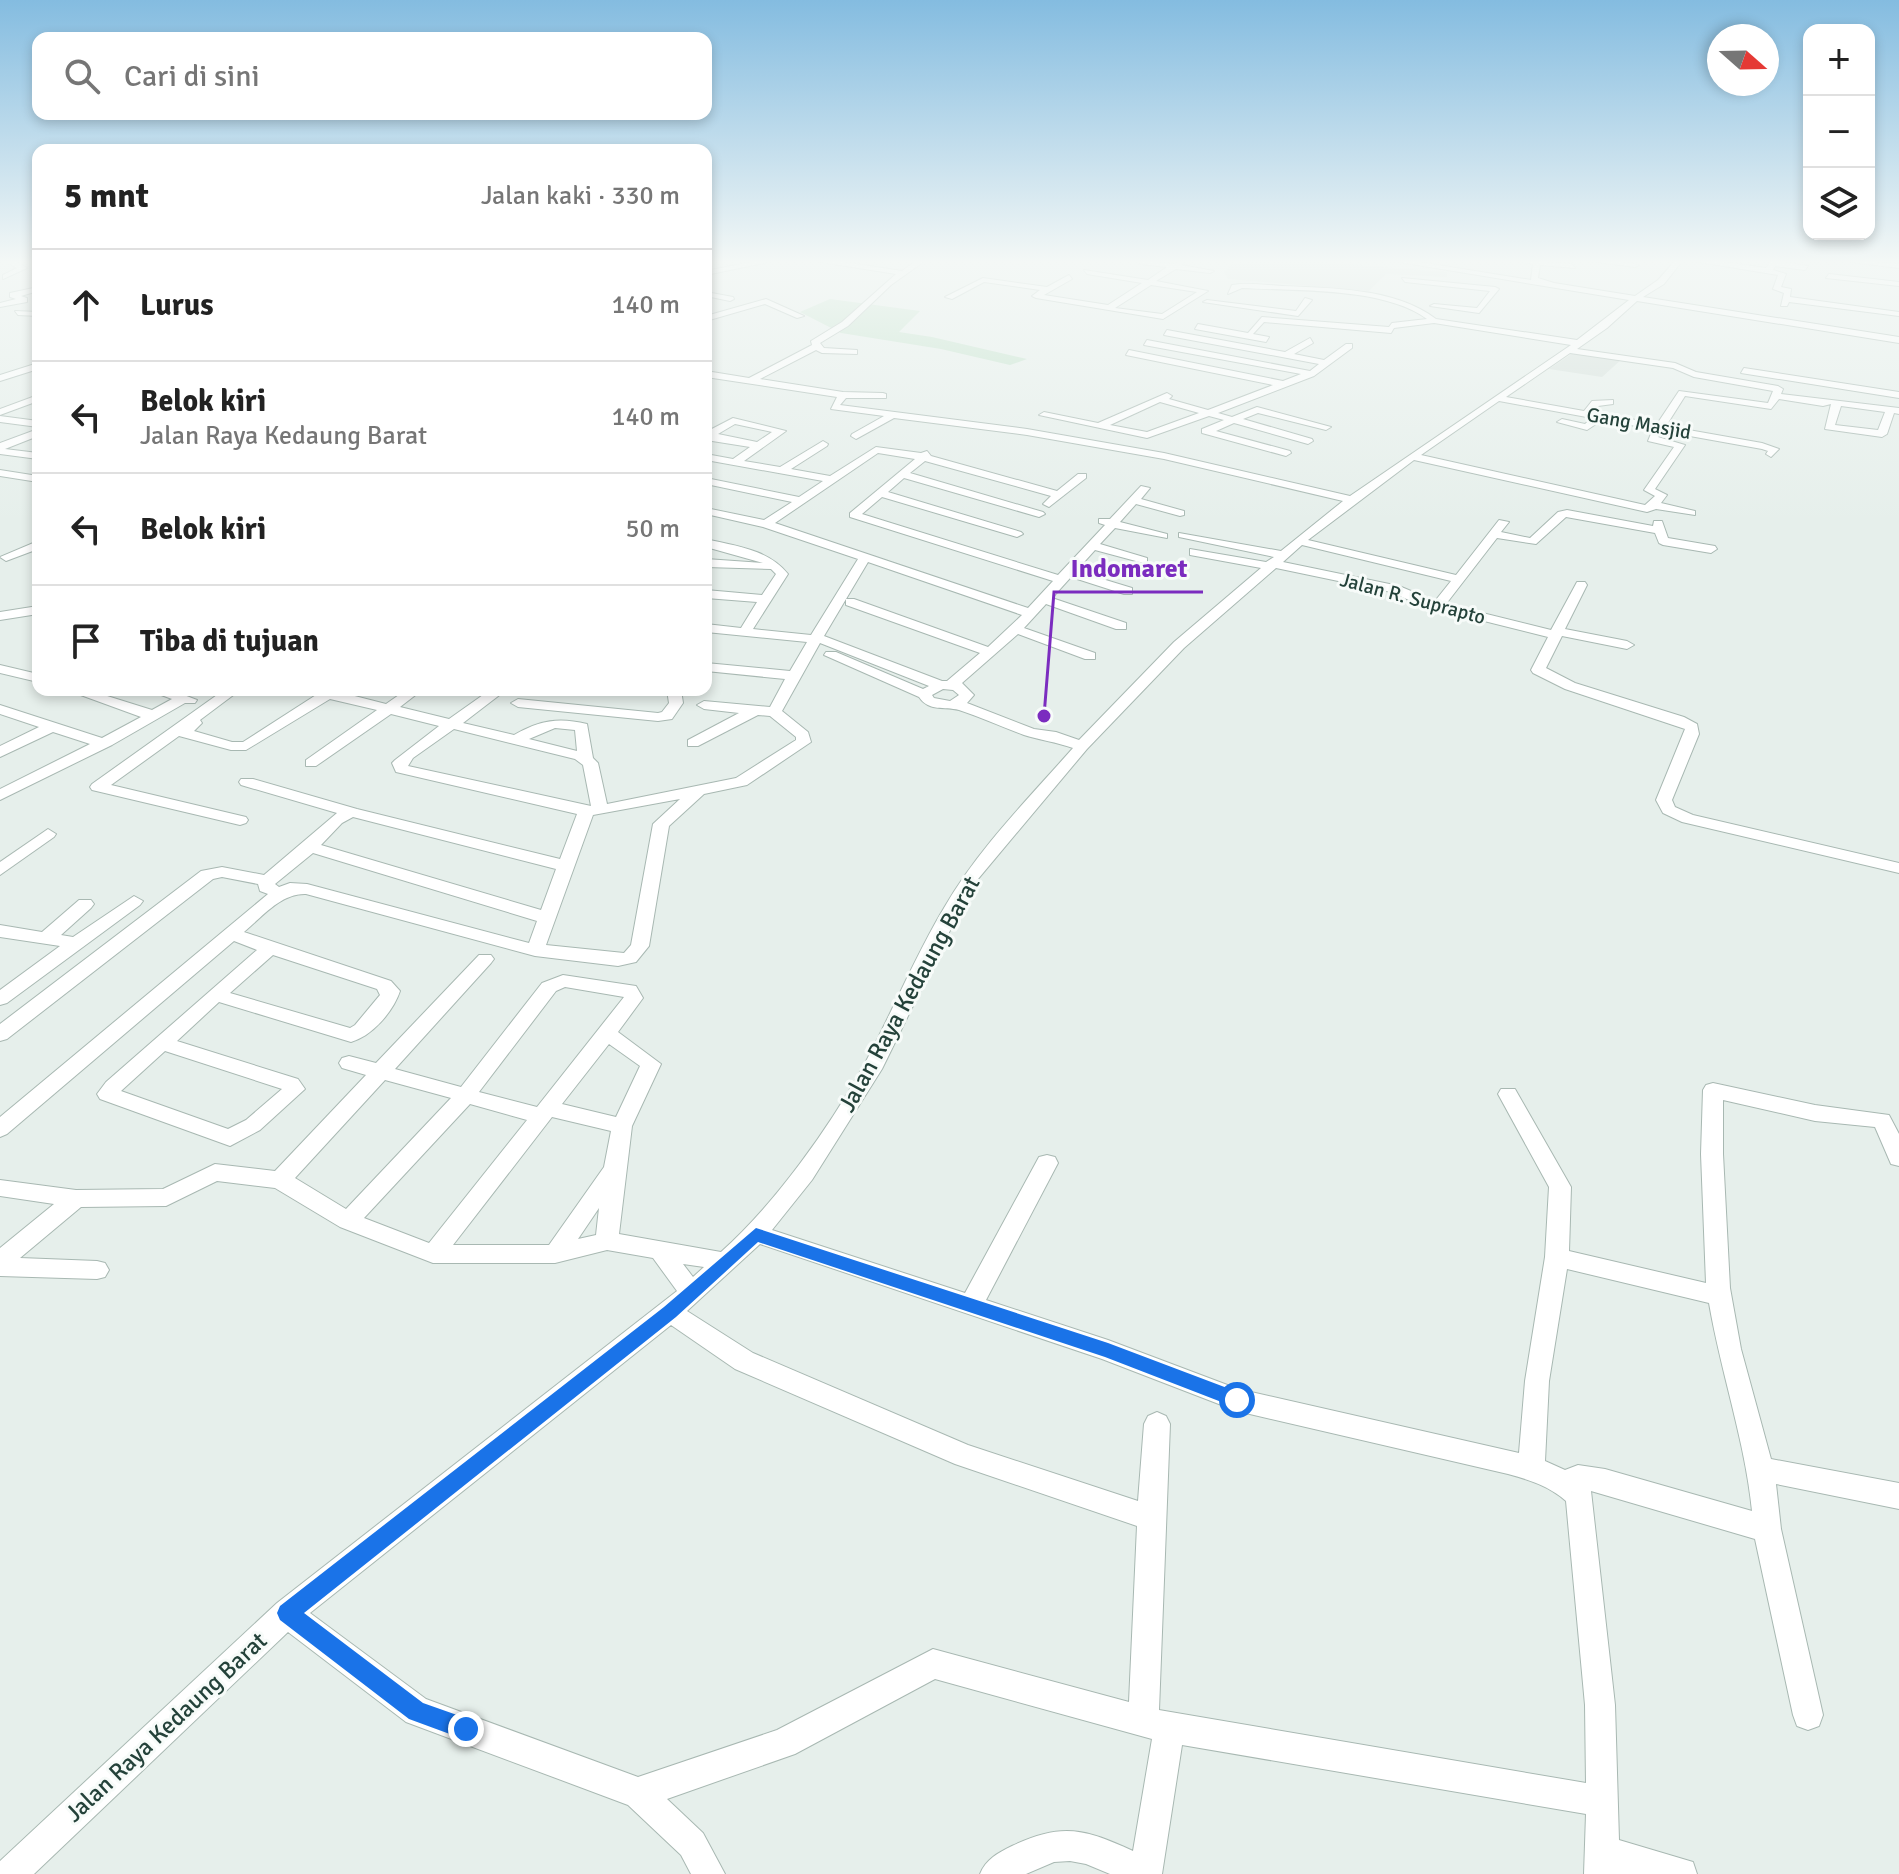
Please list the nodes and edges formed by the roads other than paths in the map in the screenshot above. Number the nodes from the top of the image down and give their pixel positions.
1 (815, 347) edge
2 (819, 347) edge
3 (1171, 347) edge
4 (1211, 347) edge
5 (1242, 347) edge
6 (1299, 347) edge
7 (1347, 347) edge
8 (1580, 347) edge
9 (1582, 347) edge
10 (1583, 347) edge
11 (1250, 349) joint
12 (854, 352) dead end
13 (1129, 353) dead end
14 (1201, 353) junction
15 (1287, 355) junction
16 (1183, 363) junction
17 (1327, 363) junction
18 (0, 368) edge
19 (32, 368) edge
20 (24, 371) junction
21 (1311, 374) junction
22 (712, 375) edge
23 (0, 378) edge
24 (750, 381) junction
25 (1269, 381) junction
26 (1282, 384) junction
27 (1176, 391) dead end
28 (843, 395) junction
29 (1899, 395) edge
30 (883, 396) dead end
31 (1775, 396) junction
32 (1498, 398) junction
33 (1159, 399) junction
34 (32, 400) edge
35 (1610, 402) dead end
36 (1837, 402) junction
37 (1894, 411) edge
38 (0, 412) edge
39 (1203, 412) junction
40 (1586, 414) junction
41 (1044, 415) dead end
42 (890, 416) junction
43 (1601, 416) junction
44 (32, 418) edge
45 (0, 419) edge
46 (1231, 420) junction
47 (23, 422) junction
48 (1562, 422) dead end
49 (1101, 425) junction
50 (1032, 426) dead end
51 (1663, 426) junction
52 (1326, 427) dead end
53 (32, 428) edge
54 (32, 433) edge
55 (712, 433) edge
56 (1147, 435) junction
57 (856, 436) dead end
58 (712, 437) edge
59 (1308, 441) dead end
60 (823, 444) dead end
61 (760, 446) junction
62 (1122, 446) junction
63 (0, 449) edge
64 (1286, 453) dead end
65 (927, 454) junction
66 (1771, 454) dead end
67 (32, 455) edge
68 (1412, 456) junction
69 (712, 458) edge
70 (734, 463) junction
71 (781, 471) junction
72 (0, 473) edge
73 (901, 474) junction
74 (1082, 476) dead end
75 (32, 478) edge
76 (1001, 478) junction
77 (829, 479) junction
78 (712, 482) edge
79 (1072, 485) junction
80 (879, 493) junction
81 (1058, 495) junction
82 (800, 500) junction
83 (1351, 500) junction
84 (1651, 507) junction
85 (712, 512) edge
86 (1180, 513) dead end
87 (1691, 513) dead end
88 (1039, 514) junction
89 (1108, 522) junction
90 (1503, 522) dead end
91 (766, 524) junction
92 (1662, 531) junction
93 (1494, 534) junction
94 (1183, 535) dead end
95 (1163, 536) dead end
96 (1299, 541) junction
97 (712, 544) edge
98 (1093, 546) junction
99 (32, 547) edge
100 (1005, 547) junction
101 (1711, 549) dead end
102 (1194, 552) dead end
103 (2, 559) edge
104 (872, 559) junction
105 (1143, 561) dead end
106 (1274, 561) junction
107 (712, 563) edge
108 (778, 568) junction
109 (1060, 576) junction
110 (1458, 579) junction
111 (1581, 585) dead end
112 (1128, 591) dead end
113 (712, 594) edge
114 (766, 599) junction
115 (1043, 599) junction
116 (850, 602) junction
117 (1439, 605) junction
118 (32, 611) edge
119 (1024, 611) junction
120 (0, 614) edge
121 (1121, 626) dead end
122 (712, 628) edge
123 (1016, 629) junction
124 (745, 631) junction
125 (1556, 633) junction
126 (1627, 645) dead end
127 (815, 646) junction
128 (843, 653) junction
129 (983, 654) junction
130 (1090, 656) dead end
131 (712, 668) edge
132 (0, 669) edge
133 (794, 676) junction
134 (32, 677) edge
135 (945, 685) junction
136 (924, 694) junction
137 (92, 696) edge
138 (178, 696) edge
139 (223, 696) edge
140 (239, 696) edge
141 (318, 696) edge
142 (342, 696) edge
143 (406, 696) edge
144 (490, 696) edge
145 (675, 696) edge
146 (184, 698) junction
147 (961, 700) junction
148 (518, 703) dead end
149 (208, 705) junction
150 (704, 705) dead end
151 (0, 709) edge
152 (387, 709) junction
153 (754, 711) junction
154 (774, 712) junction
155 (16, 715) junction
156 (154, 716) junction
157 (0, 722) edge
158 (448, 726) junction
159 (51, 727) junction
160 (515, 741) junction
161 (101, 743) junction
162 (693, 743) dead end
163 (1082, 746) junction
164 (0, 752) edge
165 (585, 758) junction
166 (311, 763) dead end
167 (247, 782) dead end
168 (712, 789) junction
169 (0, 795) edge
170 (593, 810) junction
171 (351, 812) junction
172 (240, 820) dead end
173 (48, 834) dead end
174 (310, 847) junction
175 (566, 866) junction
176 (1899, 868) edge
177 (0, 870) edge
178 (274, 887) junction
179 (134, 901) dead end
180 (85, 904) dead end
181 (547, 918) junction
182 (0, 931) edge
183 (231, 934) junction
184 (47, 937) junction
185 (77, 943) junction
186 (270, 948) junction
187 (535, 950) junction
188 (485, 959) dead end
189 (3, 994) edge
190 (216, 995) junction
191 (0, 1034) edge
192 (608, 1034) junction
193 (162, 1043) junction
194 (349, 1063) dead end
195 (380, 1073) junction
196 (1508, 1094) dead end
197 (464, 1097) junction
198 (545, 1112) junction
199 (622, 1126) junction
200 (0, 1129) edge
201 (1899, 1158) edge
202 (1047, 1163) dead end
203 (614, 1170) junction
204 (280, 1180) junction
205 (0, 1188) edge
206 (76, 1199) junction
207 (348, 1221) junction
208 (756, 1234) junction
209 (607, 1241) junction
210 (661, 1251) junction
211 (433, 1254) junction
212 (555, 1254) junction
213 (1557, 1257) junction
214 (727, 1262) junction
215 (0, 1264) edge
216 (97, 1270) dead end
217 (692, 1294) junction
218 (1719, 1296) junction
219 (971, 1305) junction
220 (670, 1312) junction
221 (1157, 1424) dead end
222 (1531, 1468) junction
223 (1761, 1469) junction
224 (1566, 1483) junction
225 (1899, 1496) edge
226 (1148, 1517) junction
227 (1767, 1529) junction
228 (287, 1613) junction
229 (1808, 1715) dead end
230 (1156, 1724) junction
231 (638, 1793) junction
232 (1602, 1801) junction
233 (1601, 1863) edge
234 (10, 1874) edge
235 (709, 1874) edge
236 (996, 1874) edge
237 (1145, 1874) edge
238 (1681, 1874) edge

1 - 24 street
2 - 12 street
3 - 14 street
4 - 14 street
5 - 11 street
6 - 15 street
7 - 17 street
8 - 32 street, Jalan Raya Kedaung Barat
9 - 31 street
10 - 29 street
11 - 15 street
13 - 16 street
14 - 16 street
14 - 21 street
15 - 17 street
16 - 25 street
17 - 21 street
18 - 20 street
19 - 20 street
20 - 23 street
21 - 26 street
22 - 24 street
24 - 28 street
25 - 26 street
25 - 39 street
26 - 39 street
27 - 33 street
28 - 30 street
28 - 42 street
31 - 36 street
31 - 51 street
32 - 40 street, Gang Masjid
32 - 68 street, Jalan Raya Kedaung Barat
33 - 39 street
33 - 49 street
34 - 38 street
35 - 40 street
36 - 37 street
36 - 37 street
39 - 46 street
39 - 56 street
40 - 43 street, Gang Masjid
41 - 49 street
42 - 57 street
42 - 62 street
43 - 48 street
43 - 51 street, Gang Masjid
44 - 47 street
45 - 47 street
46 - 52 street
46 - 59 street
46 - 64 street
47 - 53 street
49 - 56 street
50 - 62 street
51 - 66 street, Gang Masjid
51 - 84 street
54 - 63 street
55 - 61 street
56 - 62 street
58 - 61 street
60 - 71 street
61 - 70 street
62 - 83 street
63 - 67 street
65 - 73 street
65 - 76 street
65 - 77 street
68 - 83 street, Jalan Raya Kedaung Barat
68 - 84 street
69 - 70 street
70 - 71 street
71 - 77 street
72 - 75 street
73 - 80 street
73 - 88 street
74 - 79 street
76 - 79 street
76 - 81 street
77 - 82 street
78 - 82 street
79 - 81 street
80 - 100 street
80 - 100 street
81 - 88 street
82 - 91 street
83 - 96 street, Jalan Raya Kedaung Barat
84 - 87 street
84 - 92 street
85 - 91 street
86 - 89 street
88 - 100 street
89 - 95 street
89 - 98 street
89 - 109 street
90 - 93 street
91 - 104 street
92 - 93 street
92 - 101 street
93 - 110 street
94 - 106 street
96 - 106 street, Jalan Raya Kedaung Barat
96 - 110 street
97 - 108 street
98 - 105 street
98 - 109 street
99 - 103 street
100 - 109 street
102 - 106 street
104 - 116 street
104 - 119 street
104 - 127 street
106 - 117 street, Jalan R. Suprapto
106 - 163 street, Jalan Raya Kedaung Barat
107 - 108 street
108 - 114 street
109 - 112 street
109 - 115 street
109 - 119 street
110 - 117 street
111 - 125 street
113 - 114 street
114 - 124 street
115 - 119 street
115 - 121 street
116 - 127 street
116 - 129 street
117 - 125 street, Jalan R. Suprapto
118 - 120 street
119 - 123 street
119 - 129 street
122 - 124 street
123 - 129 street
123 - 130 street
124 - 127 street
125 - 126 street, Jalan R. Suprapto
125 - 176 street
127 - 128 street
127 - 133 street
128 - 135 street
128 - 136 street
129 - 135 street
131 - 133 street
132 - 134 street
133 - 154 street
135 - 136 street
135 - 147 street
136 - 147 street
137 - 156 street
138 - 146 street
139 - 149 street
140 - 141 street
142 - 152 street
143 - 152 street
144 - 158 street
145 - 148 street
146 - 149 street
146 - 156 street
147 - 163 street
149 - 172 street
150 - 153 street
151 - 155 street
152 - 158 street
152 - 166 street
153 - 154 street
153 - 162 street
154 - 168 street
155 - 157 street
155 - 159 street
156 - 161 street
158 - 160 street
158 - 170 street
159 - 161 street
159 - 164 street
160 - 165 street
160 - 165 street
161 - 169 street
163 - 208 street, Jalan Raya Kedaung Barat
165 - 170 street
167 - 171 street
168 - 170 street
168 - 187 street
170 - 175 street
171 - 174 street
171 - 175 street
173 - 177 street
174 - 178 street
174 - 181 street
175 - 181 street
178 - 183 street
178 - 187 street
178 - 191 street
179 - 185 street
180 - 184 street
181 - 187 street
182 - 184 street
183 - 186 street
183 - 200 street
184 - 185 street
185 - 189 street
186 - 190 street
186 - 190 street
188 - 195 street
190 - 193 street
192 - 197 street
192 - 198 street
192 - 199 street
193 - 193 street
194 - 195 street
195 - 197 street
195 - 204 street
196 - 213 street
197 - 198 street
197 - 207 street
198 - 199 street
198 - 211 street
199 - 203 street
201 - 218 street
202 - 219 street
203 - 209 street
203 - 212 street
204 - 206 street
204 - 207 street
205 - 206 street
206 - 215 street
207 - 211 street
208 - 214 street, Jalan Raya Kedaung Barat
208 - 219 street
209 - 210 street
209 - 212 street
210 - 214 street
210 - 217 street
211 - 212 street
213 - 218 street
213 - 222 street
214 - 217 street, Jalan Raya Kedaung Barat
215 - 216 street
217 - 220 street, Jalan Raya Kedaung Barat
218 - 223 street
219 - 222 street
220 - 226 street
220 - 228 street, Jalan Raya Kedaung Barat
221 - 226 street
222 - 224 street
223 - 225 street
223 - 227 street
224 - 227 street
224 - 232 street
226 - 230 street
227 - 229 street
228 - 231 street
228 - 234 street, Jalan Raya Kedaung Barat
230 - 231 street
230 - 232 street
230 - 237 street
231 - 235 street
232 - 233 street
233 - 238 street
236 - 237 street

